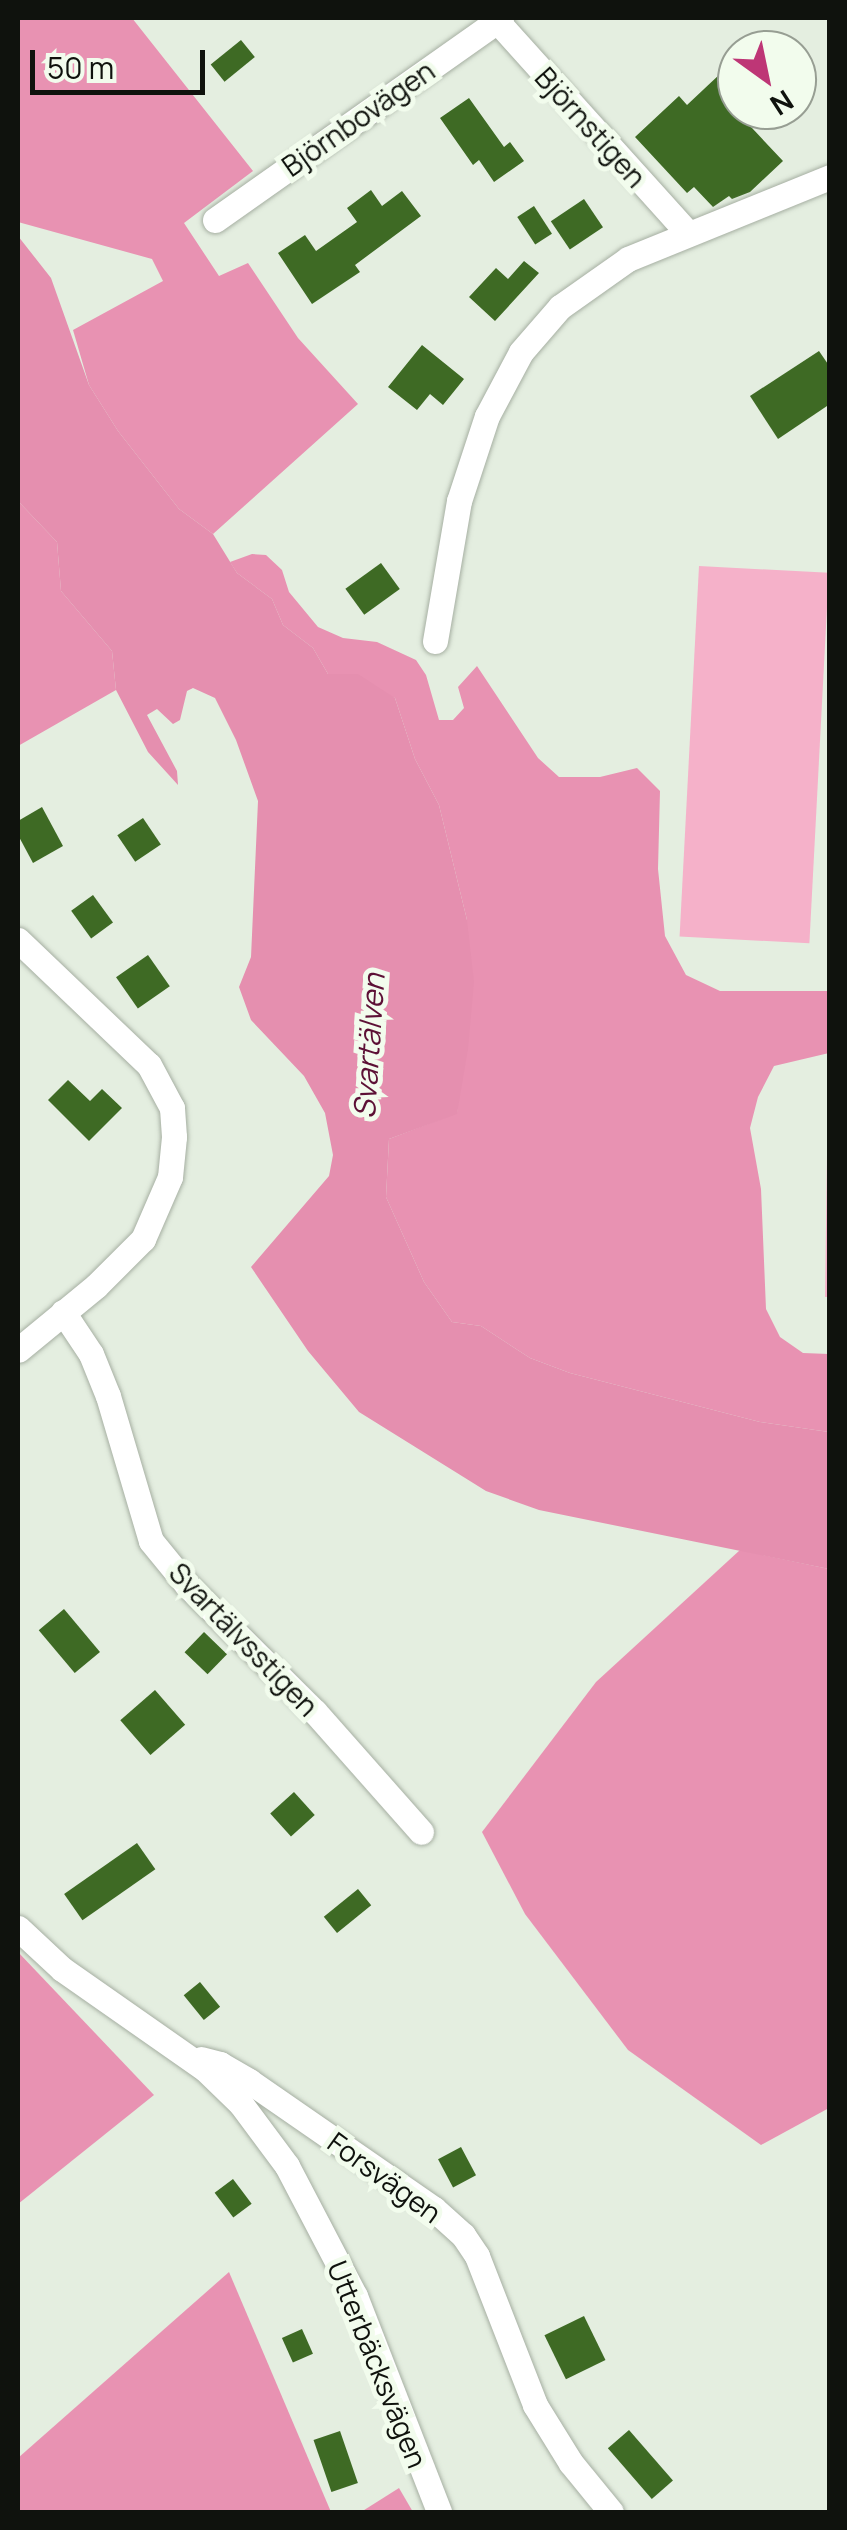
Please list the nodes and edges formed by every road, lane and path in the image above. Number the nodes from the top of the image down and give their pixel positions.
1 (499, 19) edge
2 (830, 177) edge
3 (215, 220) dead end
4 (686, 232) junction
5 (434, 641) dead end
6 (18, 940) edge
7 (63, 1312) junction
8 (19, 1347) edge
9 (421, 1832) dead end
10 (18, 1928) edge
11 (186, 2056) junction
12 (439, 2512) edge
13 (611, 2512) edge

1 - 3 street, Björnbovägen
1 - 4 street, Björnstigen
2 - 4 street
4 - 5 street
6 - 7 street
7 - 8 street
7 - 9 street, Svartälvsstigen
10 - 11 street, Utterbäcksvägen
11 - 12 street, Utterbäcksvägen
11 - 13 street, Forsvägen

